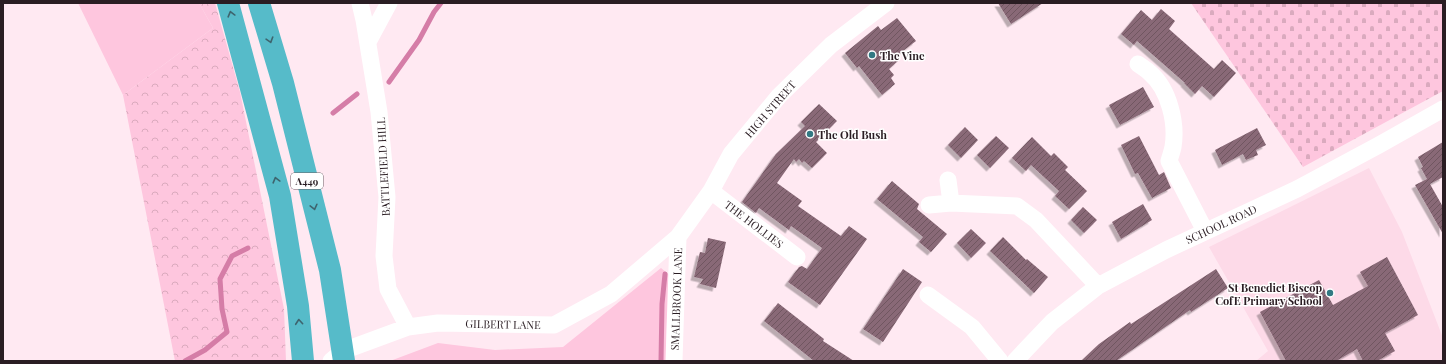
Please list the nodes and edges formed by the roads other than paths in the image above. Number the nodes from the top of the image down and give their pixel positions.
1 (228, 3) edge
2 (259, 3) edge
3 (360, 3) edge
4 (389, 3) edge
5 (886, 3) edge
6 (368, 42) junction
7 (1138, 64) dead end
8 (1443, 109) edge
9 (948, 180) dead end
10 (711, 191) junction
11 (951, 203) junction
12 (929, 205) dead end
13 (1205, 231) junction
14 (678, 237) junction
15 (797, 257) dead end
16 (1098, 286) junction
17 (928, 295) dead end
18 (408, 327) junction
19 (339, 358) edge
20 (303, 361) edge
21 (674, 361) edge
22 (1000, 361) edge
23 (1015, 361) edge

20 -> 1 highway, A449
2 -> 19 highway, A449
3 - 6 street, BATTLEFIELD HILL
4 - 6 street
5 - 10 street, HIGH STREET
6 - 18 street, BATTLEFIELD HILL
7 - 13 street
8 - 13 street, SCHOOL ROAD
9 - 11 street
10 - 14 street, HIGH STREET
10 - 15 street, THE HOLLIES
11 - 12 street
11 - 16 street
13 - 16 street, SCHOOL ROAD
14 - 18 street, GILBERT LANE
14 - 21 street, SMALLBROOK LANE
16 - 23 street, SCHOOL ROAD
17 - 22 street
18 - 19 street, GILBERT LANE

